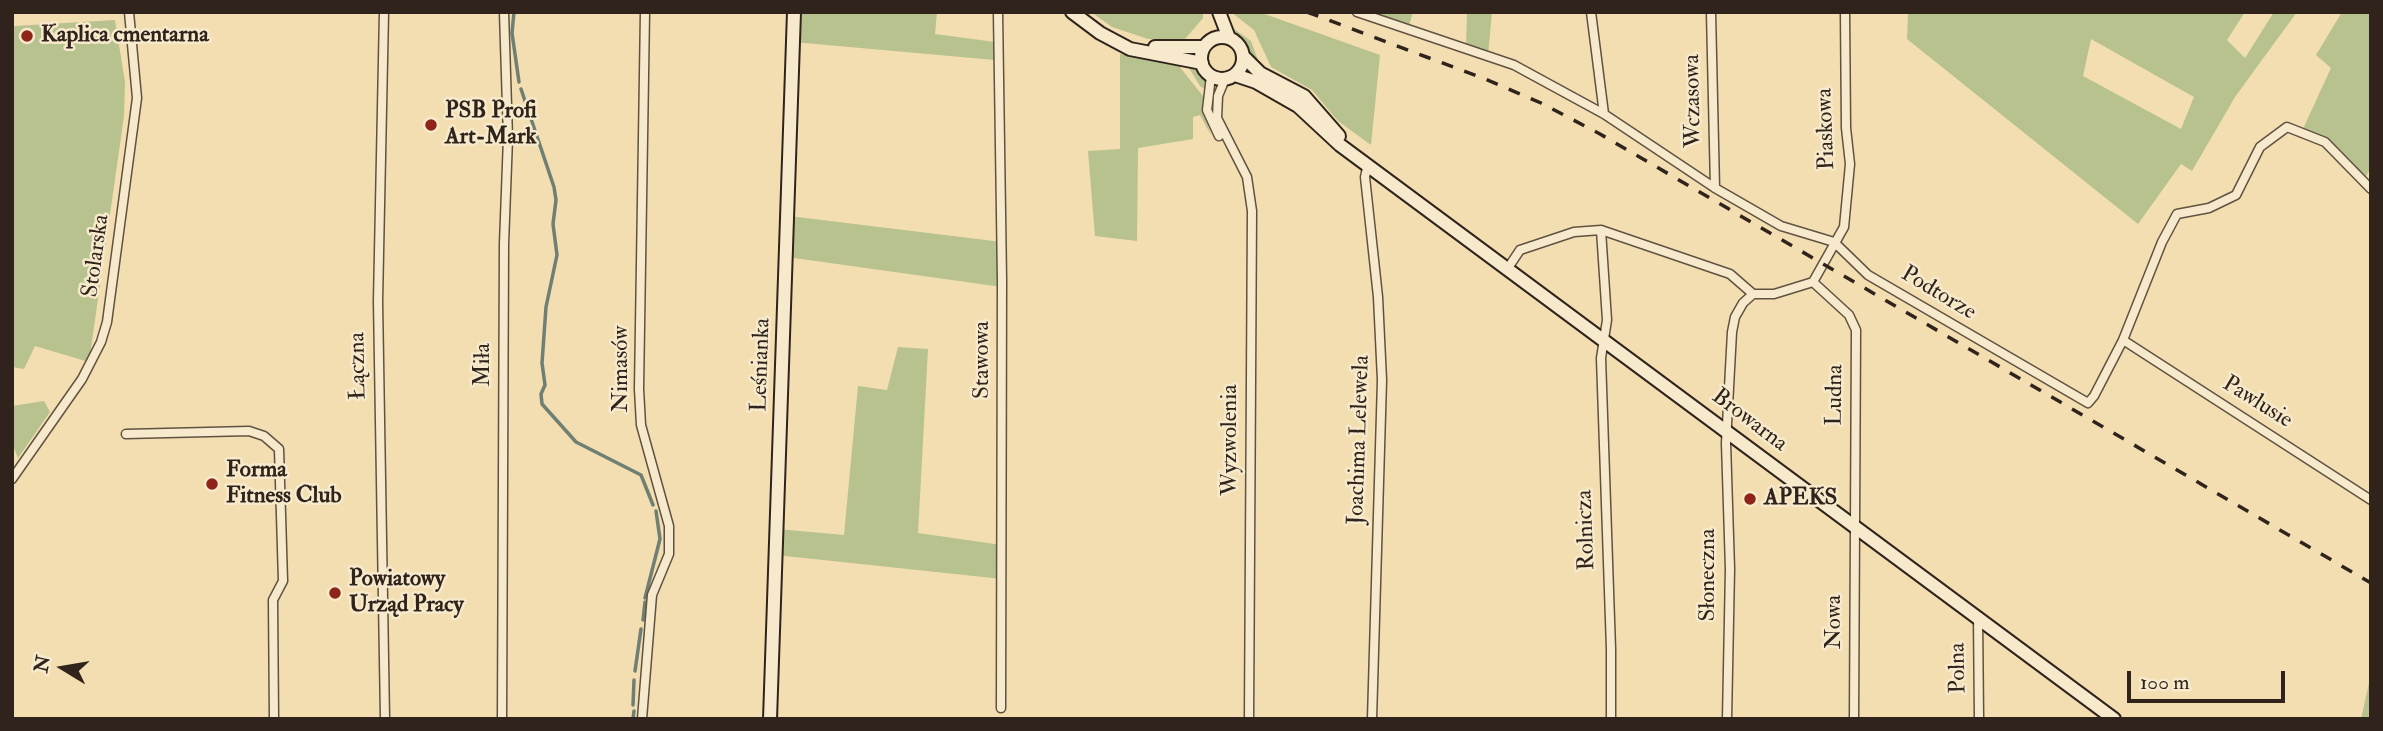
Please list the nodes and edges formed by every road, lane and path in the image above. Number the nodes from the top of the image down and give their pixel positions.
1 (129, 12) edge
2 (384, 12) edge
3 (504, 12) edge
4 (645, 12) edge
5 (794, 12) edge
6 (998, 12) edge
7 (1072, 12) edge
8 (1217, 12) edge
9 (1357, 12) edge
10 (1591, 12) edge
11 (1711, 12) edge
12 (1845, 12) edge
13 (1222, 38) junction
14 (1117, 42) junction
15 (1204, 47) junction
16 (1243, 55) junction
17 (1202, 63) junction
18 (1211, 76) junction
19 (1230, 77) junction
20 (1604, 114) junction
21 (1363, 160) junction
22 (1241, 162) junction
23 (1715, 188) junction
24 (2371, 189) edge
25 (1601, 230) junction
26 (1834, 242) junction
27 (1508, 268) junction
28 (1813, 282) junction
29 (1754, 294) junction
30 (1605, 340) junction
31 (2123, 340) junction
32 (1728, 432) junction
33 (126, 434) dead end
34 (12, 479) edge
35 (2371, 499) edge
36 (1854, 525) junction
37 (1978, 617) junction
38 (1001, 708) dead end
39 (274, 719) edge
40 (385, 719) edge
41 (502, 719) edge
42 (642, 719) edge
43 (770, 719) edge
44 (1249, 719) edge
45 (1372, 719) edge
46 (1611, 719) edge
47 (1727, 719) edge
48 (1854, 719) edge
49 (1979, 719) edge
50 (2114, 719) edge

1 - 34 street, Stolarska
2 - 40 street, Łączna
3 - 41 street, Miła
4 - 42 street, Nimasów
5 - 43 street, Leśnianka
6 - 38 street, Stawowa
7 - 14 street
8 - 13 street
9 - 20 street
10 - 20 street
11 - 23 street, Wczasowa
12 - 26 street, Piaskowa
13 - 15 street
13 - 16 street
14 - 15 street
14 - 17 street
15 - 17 street
16 - 19 street
16 - 21 street, Browarna
17 - 18 street
18 - 19 street
18 - 22 street, Wyzwolenia
19 - 21 street, Browarna
19 - 22 street, Wyzwolenia
20 - 23 street
21 - 27 street, Browarna
21 - 45 street, Joachima Lelewela
22 - 44 street, Wyzwolenia
23 - 26 street
24 - 31 street, Podtorze
25 - 27 street
25 - 29 street
25 - 30 street
26 - 28 street
26 - 31 street, Podtorze
27 - 30 street, Browarna
28 - 29 street
28 - 36 street, Ludna
29 - 32 street, Słoneczna
30 - 32 street, Browarna
30 - 46 street, Rolnicza
31 - 35 street, Pawlusie
32 - 36 street, Browarna
32 - 47 street, Słoneczna
33 - 39 street
36 - 37 street, Browarna
36 - 48 street, Nowa
37 - 49 street, Polna
37 - 50 street, Browarna

